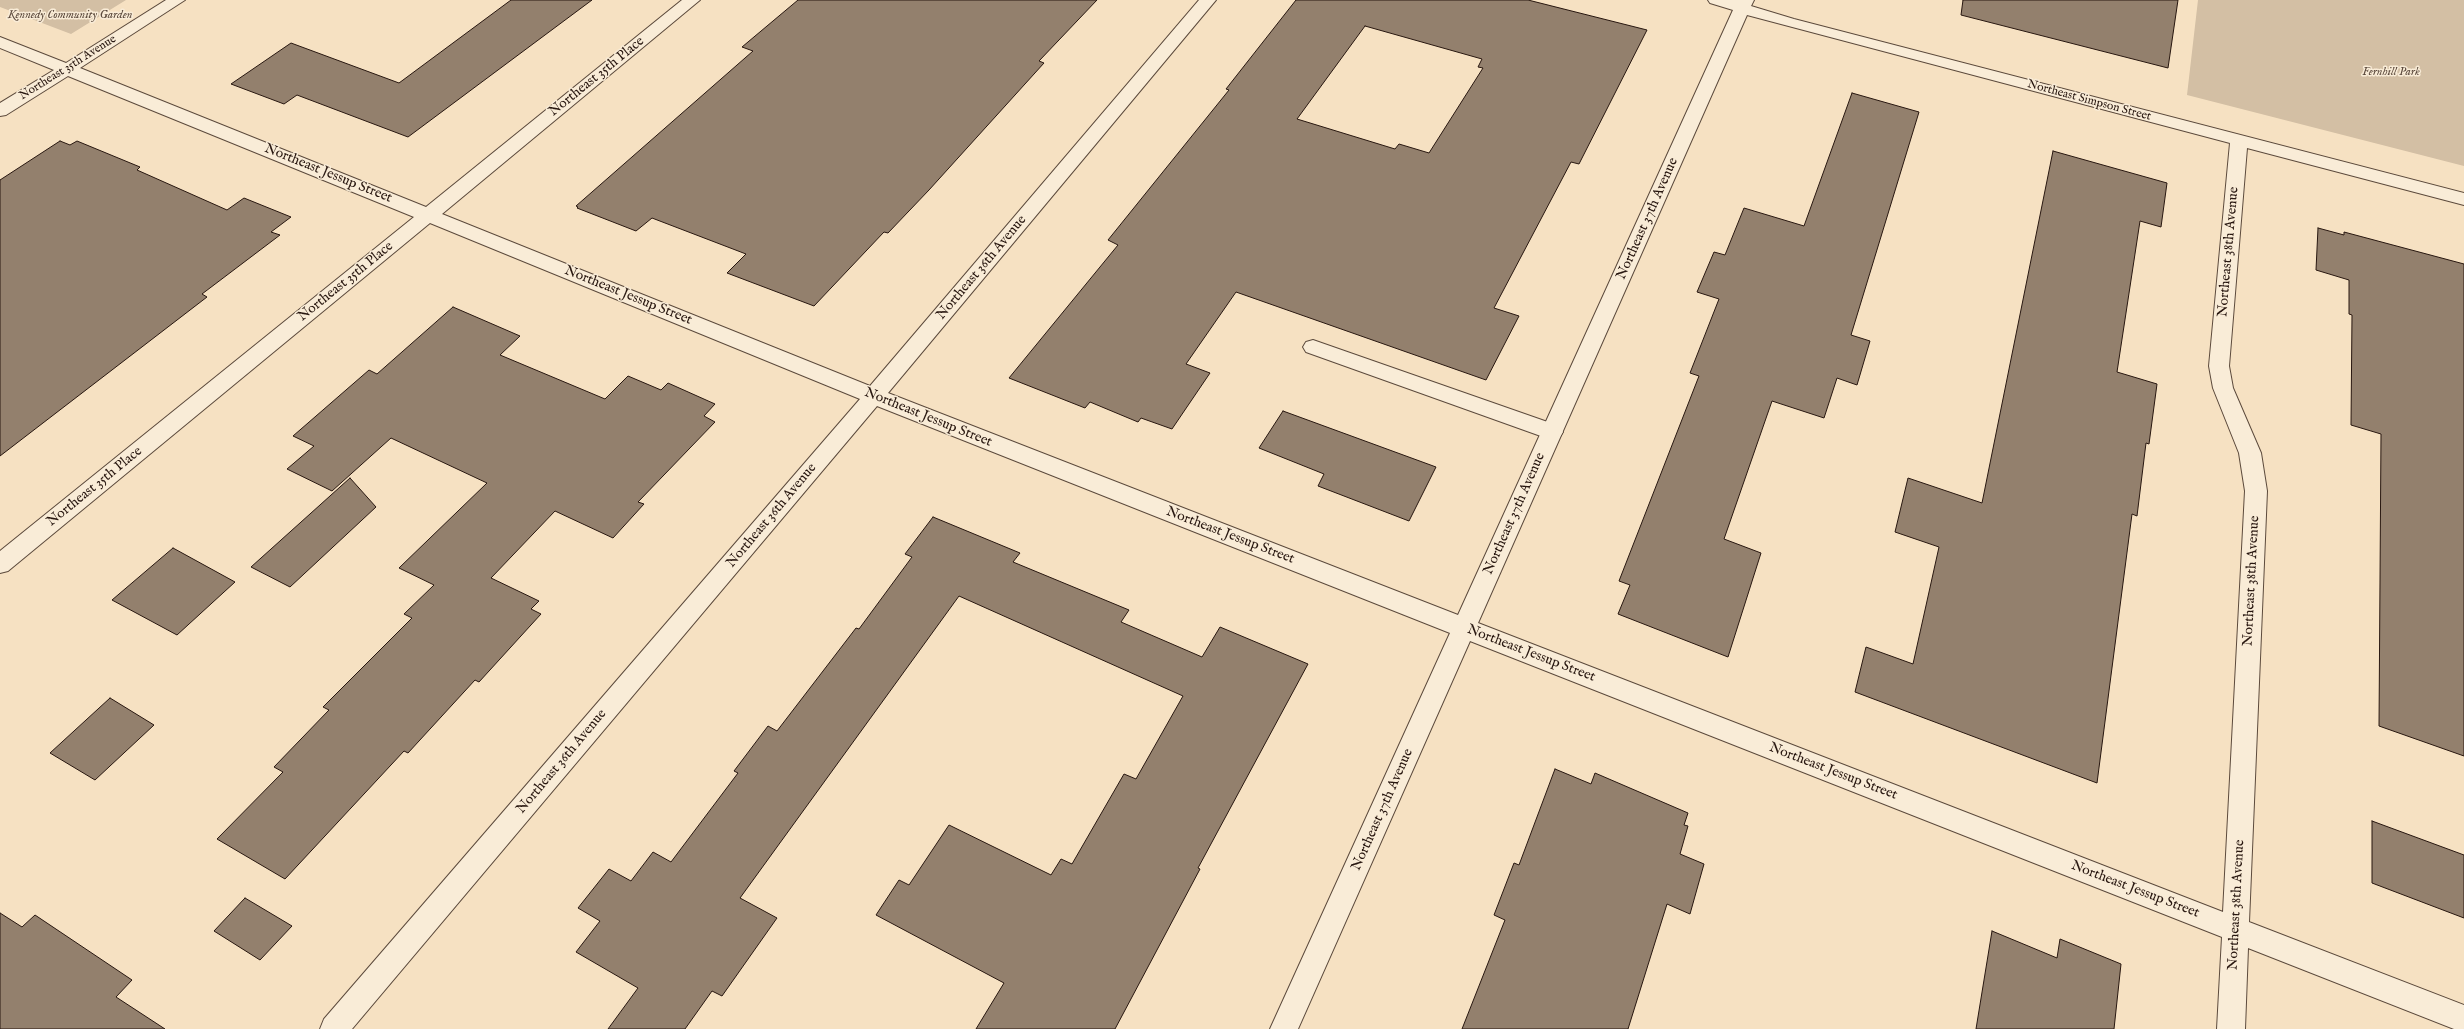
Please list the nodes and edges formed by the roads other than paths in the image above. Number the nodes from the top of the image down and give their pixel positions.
1 (177, 0) edge
2 (692, 0) edge
3 (1208, 0) edge
4 (1716, 0) edge
5 (1745, 4) edge
6 (0, 42) edge
7 (68, 69) junction
8 (0, 111) edge
9 (2239, 141) junction
10 (2464, 199) edge
11 (428, 215) junction
12 (1313, 347) dead end
13 (874, 397) junction
14 (1552, 432) junction
15 (0, 564) edge
16 (1465, 628) junction
17 (2237, 930) junction
18 (2464, 1019) edge
19 (334, 1029) edge
20 (1284, 1029) edge
21 (2231, 1029) edge

1 - 7 street, Northeast 35th Avenue
2 - 11 street, Northeast 35th Place
3 - 13 street, Northeast 36th Avenue
4 - 5 street, Northeast Simpson Street
5 - 9 street, Northeast Simpson Street
5 - 14 street, Northeast 37th Avenue
6 - 7 street, Northeast Jessup Street
7 - 8 street, Northeast 35th Avenue
7 - 11 street, Northeast Jessup Street
9 - 10 street, Northeast Simpson Street
9 - 17 street, Northeast 38th Avenue
11 - 13 street, Northeast Jessup Street
11 - 15 street, Northeast 35th Place
12 - 14 street
13 - 16 street, Northeast Jessup Street
13 - 19 street, Northeast 36th Avenue
14 - 16 street, Northeast 37th Avenue
16 - 17 street, Northeast Jessup Street
16 - 20 street, Northeast 37th Avenue
17 - 18 street, Northeast Jessup Street
17 - 21 street, Northeast 38th Avenue

